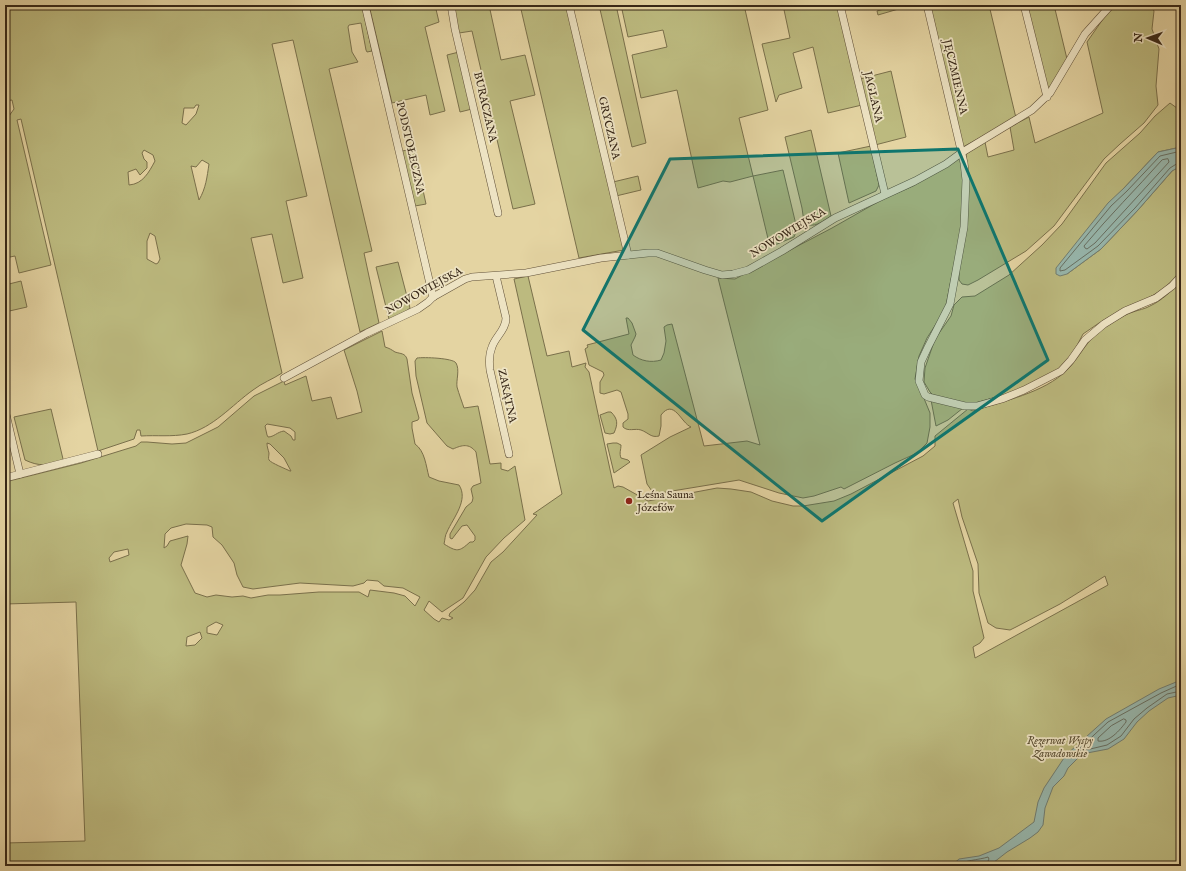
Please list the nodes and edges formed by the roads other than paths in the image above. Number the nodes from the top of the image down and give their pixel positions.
1 (365, 5) edge
2 (451, 5) edge
3 (569, 5) edge
4 (840, 5) edge
5 (927, 5) edge
6 (1024, 5) edge
7 (1111, 5) edge
8 (1047, 97) junction
9 (961, 153) junction
10 (885, 194) junction
11 (498, 213) dead end
12 (628, 255) junction
13 (496, 276) junction
14 (1181, 276) edge
15 (433, 297) junction
16 (284, 378) dead end
17 (5, 410) edge
18 (98, 454) dead end
19 (509, 454) dead end
20 (20, 474) junction
21 (5, 478) edge

1 - 15 street, PODSTOŁECZNA
2 - 11 street, BURACZANA
3 - 12 street, GRYCZANA
4 - 10 street, JAGLANA
5 - 9 street, JĘCZMIENNA
6 - 8 street
7 - 8 street, NOWOWIEJSKA
8 - 9 street, NOWOWIEJSKA
9 - 10 street, NOWOWIEJSKA
9 - 14 street, JĘCZMIENNA
10 - 12 street, NOWOWIEJSKA
12 - 13 street, NOWOWIEJSKA
13 - 15 street, NOWOWIEJSKA
13 - 19 street, ZAKĄTNA
15 - 16 street, NOWOWIEJSKA
17 - 20 street
18 - 20 street
20 - 21 street

